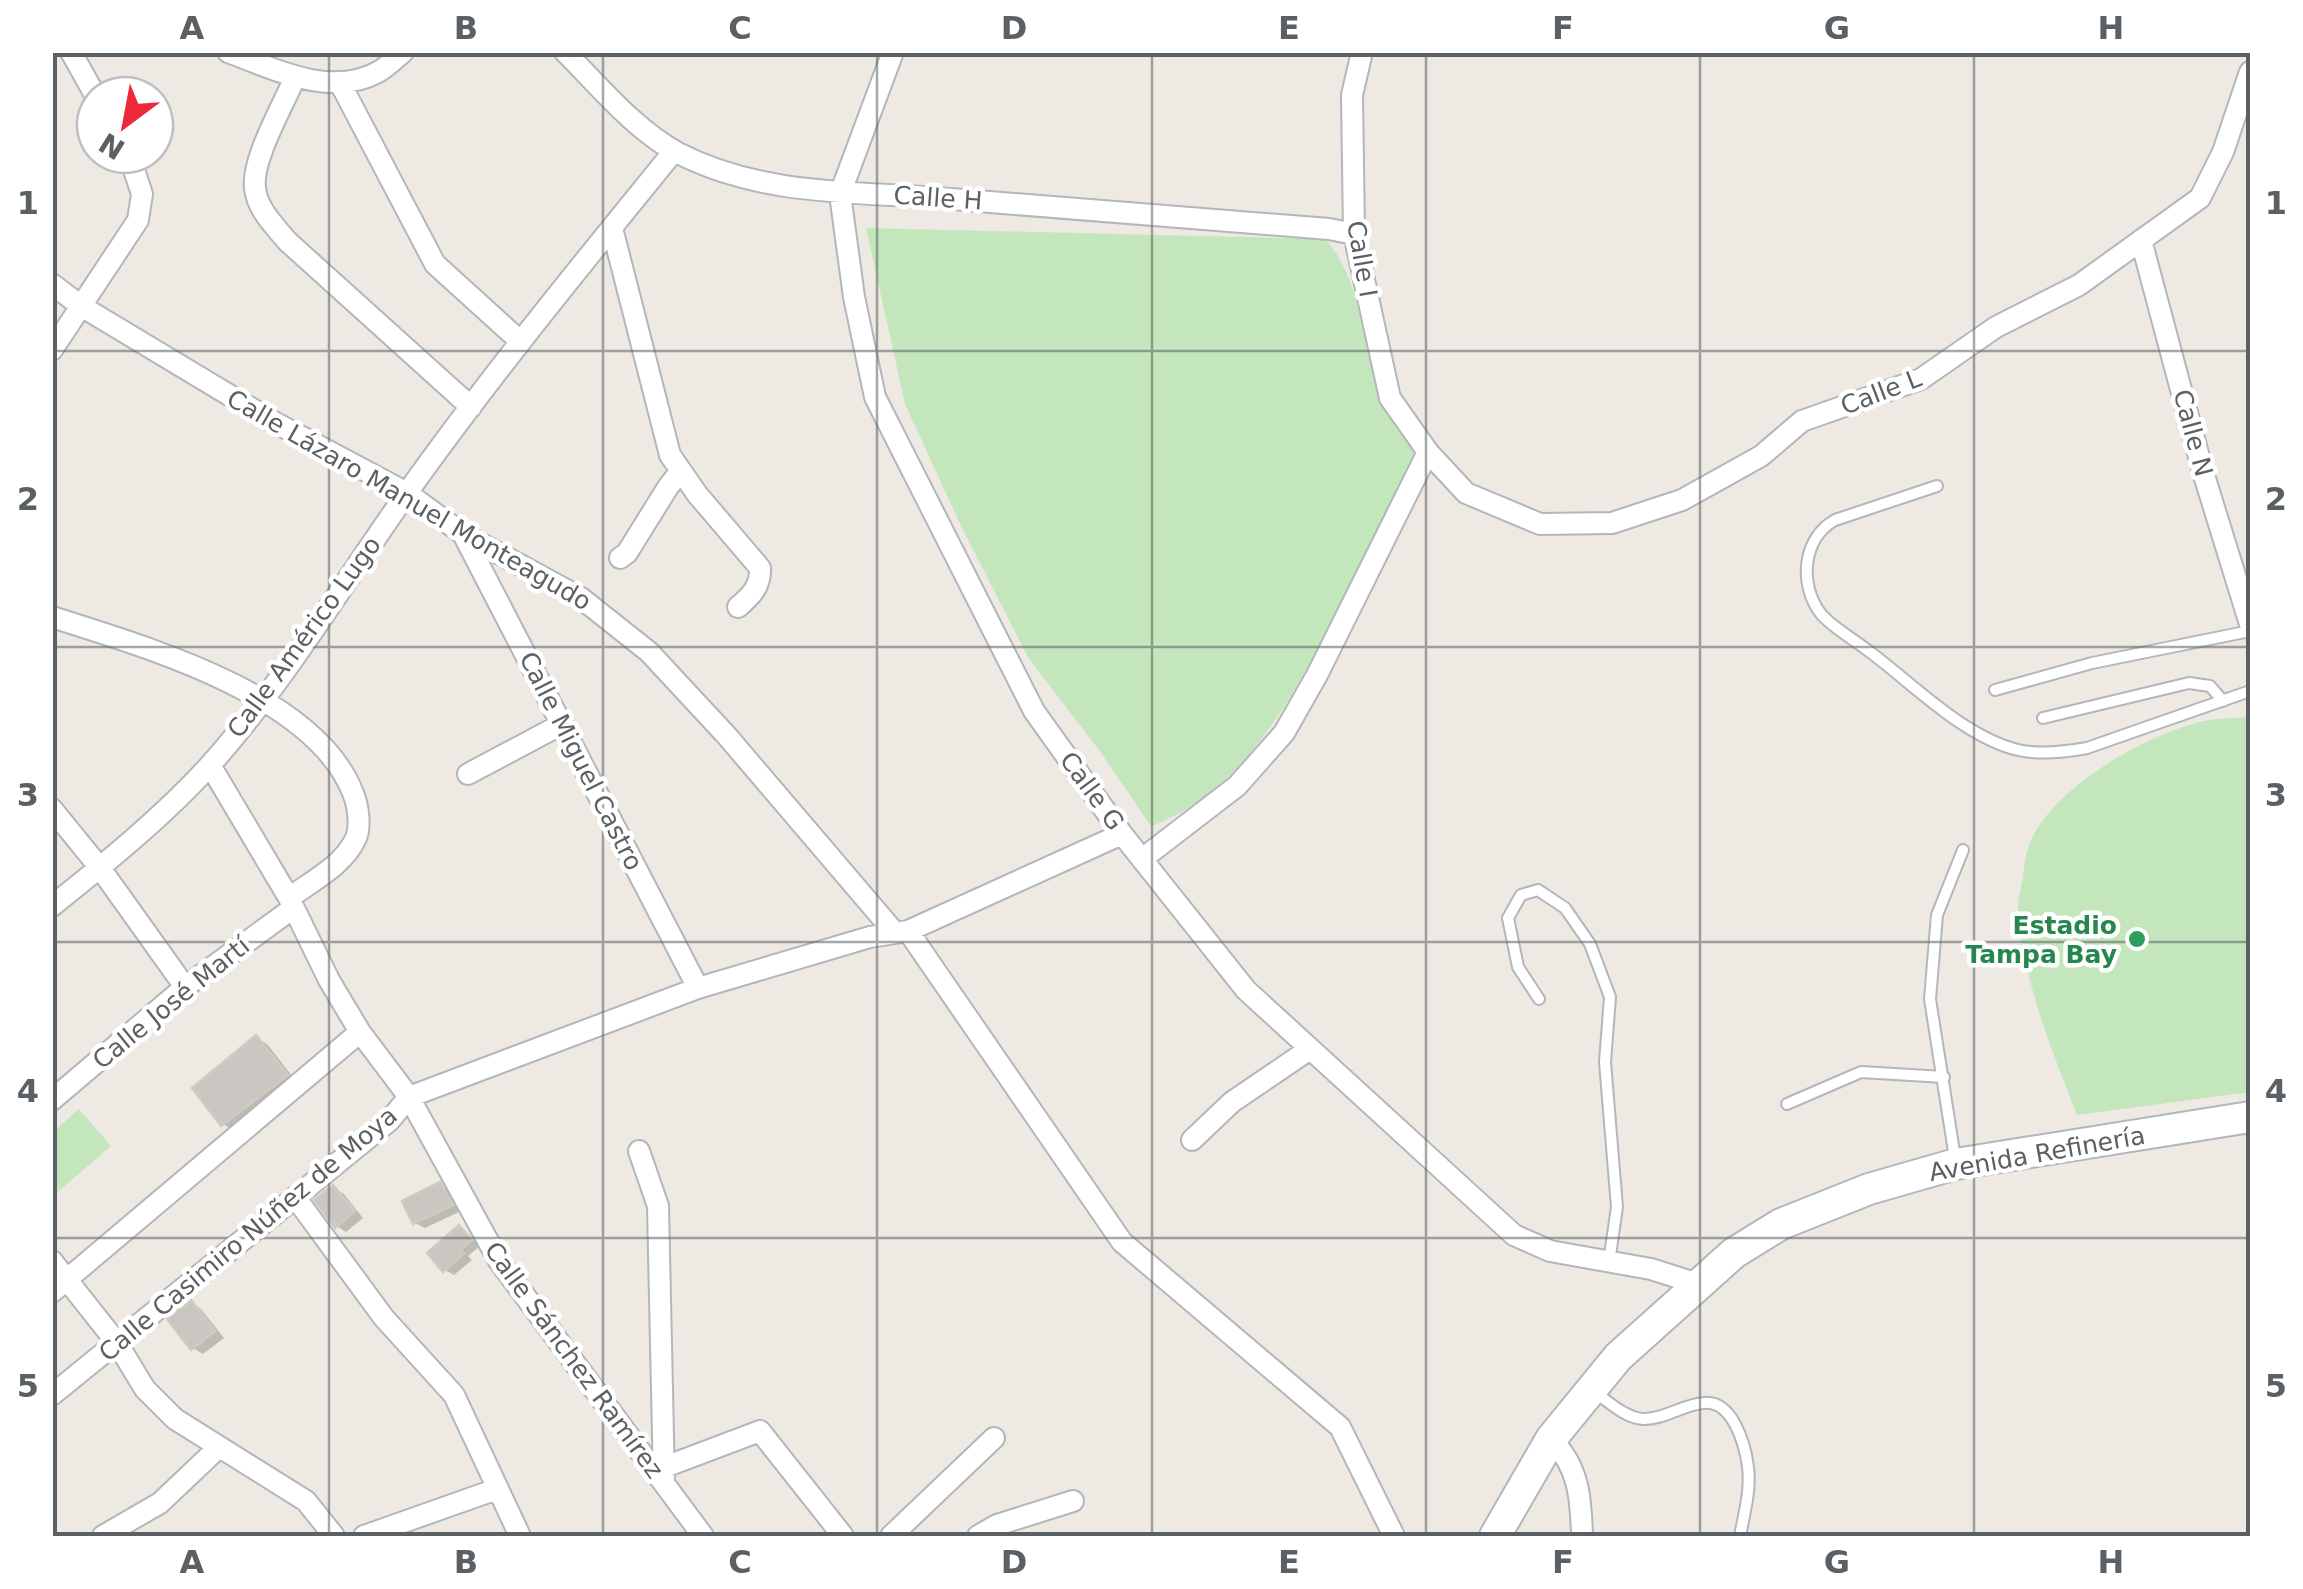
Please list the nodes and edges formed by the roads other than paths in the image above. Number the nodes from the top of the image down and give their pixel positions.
1 (71, 52) edge
2 (228, 52) edge
3 (403, 52) edge
4 (565, 52) edge
5 (893, 52) edge
6 (1362, 52) edge
7 (2250, 72) edge
8 (84, 75) edge
9 (295, 77) junction
10 (340, 83) junction
11 (674, 151) junction
12 (136, 175) edge
13 (840, 194) junction
14 (612, 228) junction
15 (1354, 234) junction
16 (2140, 240) junction
17 (52, 284) edge
18 (81, 306) junction
19 (520, 342) junction
20 (52, 350) edge
21 (471, 407) junction
22 (1428, 452) junction
23 (680, 472) junction
24 (1937, 486) dead end
25 (407, 493) junction
26 (464, 534) junction
27 (620, 558) dead end
28 (738, 607) dead end
29 (52, 617) edge
30 (2250, 628) edge
31 (1995, 690) dead end
32 (2250, 691) edge
33 (261, 701) junction
34 (2223, 701) junction
35 (2043, 718) dead end
36 (562, 724) junction
37 (210, 765) junction
38 (468, 774) dead end
39 (52, 808) edge
40 (1122, 834) junction
41 (1963, 850) dead end
42 (1142, 859) junction
43 (100, 868) junction
44 (290, 904) junction
45 (52, 906) edge
46 (902, 932) junction
47 (185, 987) junction
48 (698, 988) junction
49 (1540, 999) dead end
50 (360, 1032) junction
51 (1310, 1049) junction
52 (1944, 1077) junction
53 (409, 1097) junction
54 (52, 1100) edge
55 (1786, 1104) dead end
56 (2250, 1118) edge
57 (1192, 1140) dead end
58 (639, 1151) dead end
59 (1956, 1164) junction
60 (295, 1197) junction
61 (52, 1261) edge
62 (1610, 1262) junction
63 (1700, 1285) junction
64 (60, 1286) edge
65 (117, 1343) junction
66 (1592, 1389) junction
67 (52, 1395) edge
68 (994, 1438) dead end
69 (1551, 1439) junction
70 (219, 1447) junction
71 (663, 1476) junction
72 (496, 1489) junction
73 (1072, 1501) dead end
74 (102, 1536) edge
75 (334, 1536) edge
76 (364, 1536) edge
77 (520, 1536) edge
78 (703, 1536) edge
79 (843, 1536) edge
80 (890, 1536) edge
81 (978, 1536) edge
82 (1394, 1536) edge
83 (1494, 1536) edge
84 (1582, 1536) edge
85 (1740, 1536) edge

1 - 8 street
2 - 9 street
3 - 10 street
4 - 11 street, Calle H
5 - 13 street, Calle G
6 - 15 street, Calle I
7 - 16 street, Calle L
9 - 10 street
9 - 21 street
10 - 19 street
11 - 13 street, Calle H
11 - 14 street, Calle Américo Lugo
12 - 18 street
13 - 15 street, Calle H
13 - 40 street, Calle G
14 - 19 street, Calle Américo Lugo
14 - 23 street
15 - 22 street, Calle I
16 - 22 street, Calle L
16 - 30 street, Calle N
17 - 18 street, Calle Lázaro Manuel Monteagudo
18 - 20 street
18 - 25 street, Calle Lázaro Manuel Monteagudo
19 - 21 street, Calle Américo Lugo
21 - 25 street, Calle Américo Lugo
22 - 42 street
23 - 27 street
23 - 28 street
24 - 34 lane
25 - 26 street, Calle Lázaro Manuel Monteagudo
25 - 33 street, Calle Américo Lugo
26 - 36 street, Calle Miguel Castro
26 - 46 street, Calle Lázaro Manuel Monteagudo
29 - 33 street, Calle José Martí
30 - 31 lane
32 - 34 lane
33 - 37 street, Calle Américo Lugo
33 - 44 street, Calle José Martí
34 - 35 lane
36 - 38 street
36 - 48 street, Calle Miguel Castro
37 - 43 street, Calle Américo Lugo
37 - 44 street, Calle Sánchez Ramírez
39 - 43 street
40 - 42 street, Calle G
40 - 46 street, Calle Casimiro Núñez de Moya
41 - 52 lane
42 - 51 street, Calle G
43 - 45 street, Calle Américo Lugo
43 - 47 street
44 - 47 street, Calle José Martí
44 - 50 street, Calle Sánchez Ramírez
46 - 48 street, Calle Casimiro Núñez de Moya
46 - 82 street, Calle Lázaro Manuel Monteagudo
47 - 54 street, Calle José Martí
48 - 53 street, Calle Casimiro Núñez de Moya
49 - 62 lane
50 - 53 street, Calle Sánchez Ramírez
50 - 64 street
51 - 57 street
51 - 62 street, Calle G
52 - 55 lane
52 - 59 lane
53 - 60 street, Calle Casimiro Núñez de Moya
53 - 71 street, Calle Sánchez Ramírez
56 - 59 main road, Avenida Refinería
58 - 71 street
59 - 63 main road, Avenida Refinería
60 - 65 street, Calle Casimiro Núñez de Moya
60 - 72 street
61 - 64 street
62 - 63 street, Calle G
63 - 66 main road, Avenida Refinería
64 - 65 street
65 - 67 street, Calle Casimiro Núñez de Moya
65 - 70 street
66 - 69 main road, Avenida Refinería
66 - 85 lane
68 - 80 street
69 - 83 main road, Avenida Refinería
69 - 84 street
70 - 74 street
70 - 75 street
71 - 78 street, Calle Sánchez Ramírez
71 - 79 street
72 - 76 street
72 - 77 street
73 - 81 street

